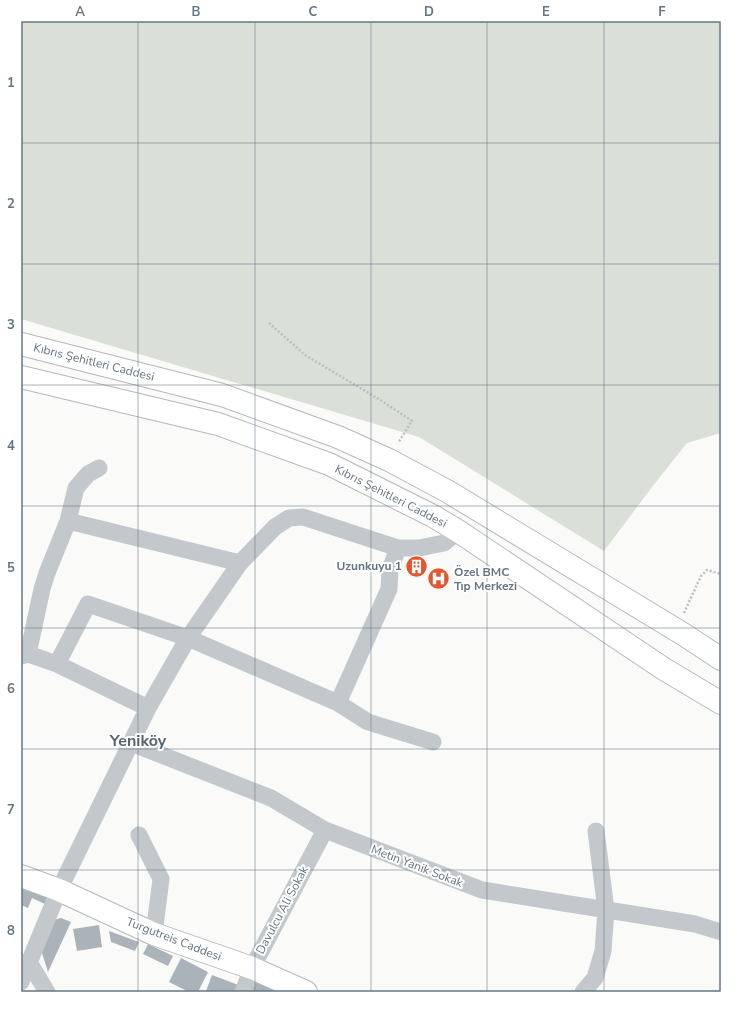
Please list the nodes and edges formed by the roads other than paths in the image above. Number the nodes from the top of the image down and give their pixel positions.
1 (21, 344) edge
2 (21, 377) edge
3 (98, 468) dead end
4 (68, 521) junction
5 (458, 531) junction
6 (398, 548) junction
7 (240, 563) junction
8 (188, 638) junction
9 (24, 655) edge
10 (721, 659) edge
11 (57, 664) junction
12 (338, 702) junction
13 (721, 702) edge
14 (148, 708) junction
15 (434, 742) dead end
16 (131, 743) junction
17 (325, 830) junction
18 (596, 831) dead end
19 (139, 835) dead end
20 (21, 876) edge
21 (59, 890) junction
22 (606, 910) junction
23 (721, 932) edge
24 (154, 934) junction
25 (29, 962) junction
26 (252, 968) junction
27 (21, 982) edge
28 (47, 992) edge
29 (243, 992) edge
30 (306, 992) edge
31 (583, 992) edge

1 - 10 main road, Kıbrıs Şehitleri Caddesi
2 - 5 main road, Kıbrıs Şehitleri Caddesi
3 - 4 street
4 - 7 street
4 - 9 street
5 - 6 street
5 - 13 main road, Kıbrıs Şehitleri Caddesi
6 - 7 street
6 - 12 street
7 - 8 street
8 - 11 street
8 - 12 street
8 - 14 street
9 - 11 street
11 - 14 street
12 - 15 street
14 - 16 street
16 - 17 street, Metin Yanik Sokak
16 - 21 street
17 - 22 street, Metin Yanik Sokak
17 - 26 street, Davulcu Ali Sokak
18 - 22 street
19 - 24 street
20 - 21 main road, Turgutreis Caddesi
21 - 24 main road, Turgutreis Caddesi
21 - 25 street
22 - 23 street, Metin Yanik Sokak
22 - 31 street
24 - 26 main road, Turgutreis Caddesi
25 - 27 street
25 - 28 street
26 - 29 street, Davulcu Ali Sokak
26 - 30 main road, Turgutreis Caddesi

